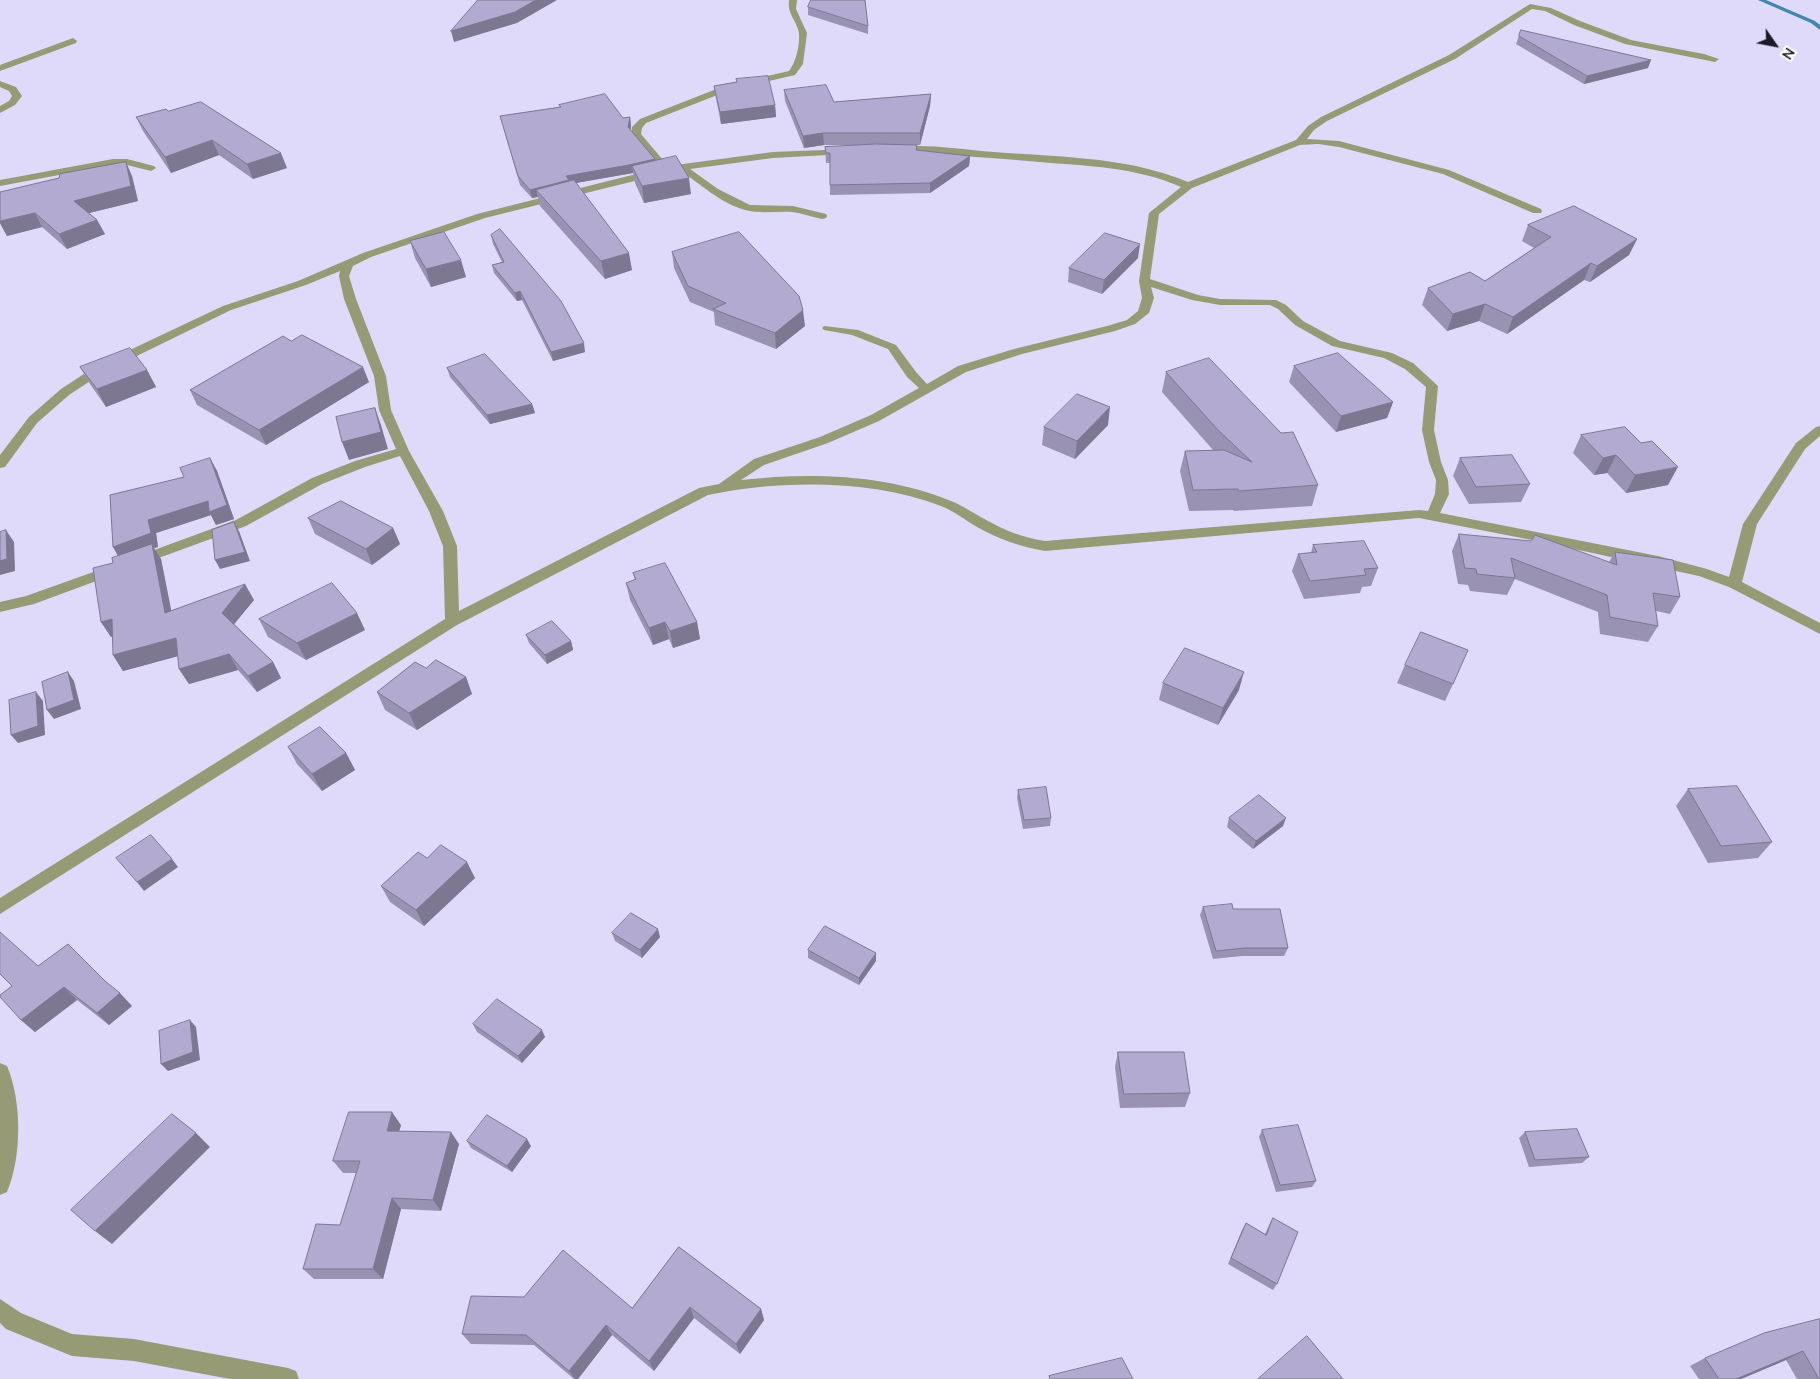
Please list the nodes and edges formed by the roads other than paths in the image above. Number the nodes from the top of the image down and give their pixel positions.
1 (793, 0) edge
2 (73, 41) dead end
3 (1715, 58) dead end
4 (0, 68) edge
5 (0, 84) edge
6 (0, 110) edge
7 (1299, 142) junction
8 (885, 149) edge
9 (857, 150) edge
10 (680, 167) junction
11 (152, 168) dead end
12 (666, 169) junction
13 (0, 183) edge
14 (1188, 186) junction
15 (1537, 211) dead end
16 (822, 216) dead end
17 (348, 264) junction
18 (1144, 282) junction
19 (828, 328) dead end
20 (926, 389) junction
21 (1820, 430) edge
22 (403, 451) junction
23 (0, 464) edge
24 (722, 486) junction
25 (1432, 516) junction
26 (1734, 584) junction
27 (0, 607) edge
28 (452, 621) junction
29 (1820, 629) edge
30 (0, 907) edge
31 (0, 1072) edge
32 (0, 1185) edge
33 (0, 1310) edge
34 (288, 1379) edge

1 - 12 street
2 - 4 street
3 - 7 street
5 - 6 street
7 - 14 street
7 - 15 street
8 - 14 street
9 - 10 street
10 - 12 street
10 - 16 street
11 - 13 street
12 - 17 street
14 - 18 street
17 - 22 street
17 - 23 street
18 - 20 street
18 - 25 street
19 - 20 street
20 - 24 street
21 - 26 street
22 - 27 street
22 - 28 street
24 - 25 street
24 - 28 street
25 - 26 street
26 - 29 street
28 - 30 street
31 - 32 street
33 - 34 street

